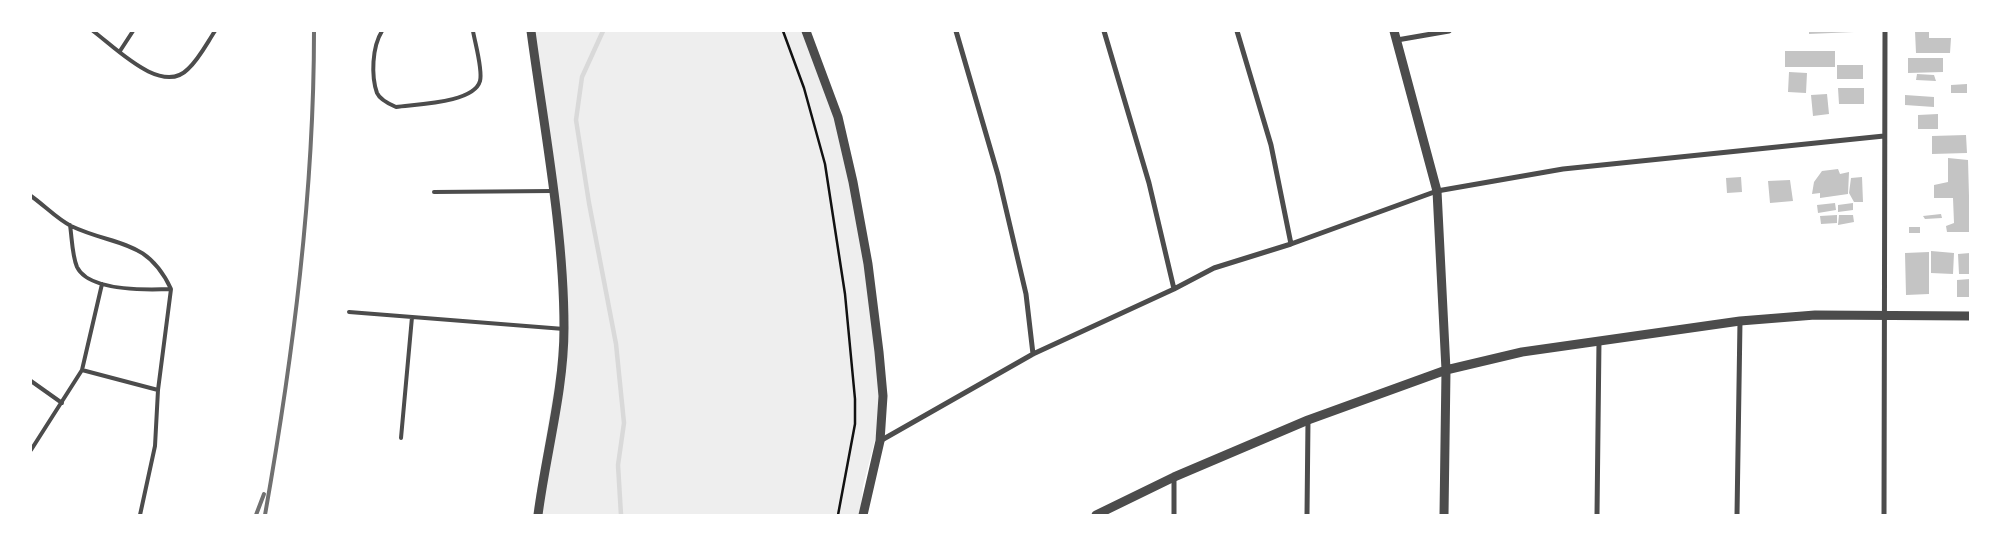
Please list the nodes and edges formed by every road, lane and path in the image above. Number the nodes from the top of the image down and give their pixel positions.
1 (94, 31) edge
2 (133, 31) edge
3 (215, 31) edge
4 (382, 31) edge
5 (473, 31) edge
6 (531, 31) edge
7 (783, 31) edge
8 (806, 31) edge
9 (956, 31) edge
10 (1104, 31) edge
11 (1237, 31) edge
12 (1449, 31) edge
13 (1885, 31) edge
14 (1396, 35) edge
15 (120, 51) junction
16 (1884, 136) junction
17 (552, 191) junction
18 (1437, 191) junction
19 (434, 192) dead end
20 (31, 196) edge
21 (70, 225) junction
22 (1291, 244) junction
23 (102, 284) junction
24 (171, 289) junction
25 (1174, 289) junction
26 (349, 312) dead end
27 (1886, 314) junction
28 (1970, 316) edge
29 (412, 317) junction
30 (1740, 321) junction
31 (564, 329) junction
32 (1599, 340) junction
33 (1033, 354) junction
34 (82, 370) junction
35 (1446, 370) junction
36 (31, 381) edge
37 (158, 390) junction
38 (62, 402) junction
39 (1308, 420) junction
40 (401, 438) dead end
41 (880, 441) junction
42 (31, 450) edge
43 (1174, 477) junction
44 (140, 515) edge
45 (538, 515) edge
46 (838, 515) edge
47 (864, 515) edge
48 (1096, 515) edge
49 (1174, 515) edge
50 (1307, 515) edge
51 (1444, 515) edge
52 (1597, 515) edge
53 (1738, 515) edge
54 (1884, 515) edge

1 - 15 lane
2 - 15 lane
3 - 15 lane
4 - 5 lane
6 - 17 street
7 - 46 path
8 - 41 street
9 - 33 street
10 - 25 street
11 - 22 street
12 - 14 street
13 - 16 street
14 - 18 street
16 - 18 street
16 - 27 street
17 - 19 lane
17 - 31 street
18 - 22 street
18 - 35 street
20 - 21 lane
21 - 23 lane
21 - 24 lane
22 - 25 street
23 - 24 lane
23 - 34 lane
24 - 37 lane
25 - 33 street
26 - 29 lane
27 - 28 street
27 - 30 street
27 - 54 street
29 - 31 lane
29 - 40 lane
30 - 32 street
30 - 53 street
31 - 45 street
32 - 35 street
32 - 52 street
33 - 41 street
34 - 37 lane
34 - 38 lane
35 - 39 street
35 - 51 street
36 - 38 lane
37 - 44 lane
38 - 42 lane
39 - 43 street
39 - 50 street
41 - 47 street
43 - 48 street
43 - 49 street

